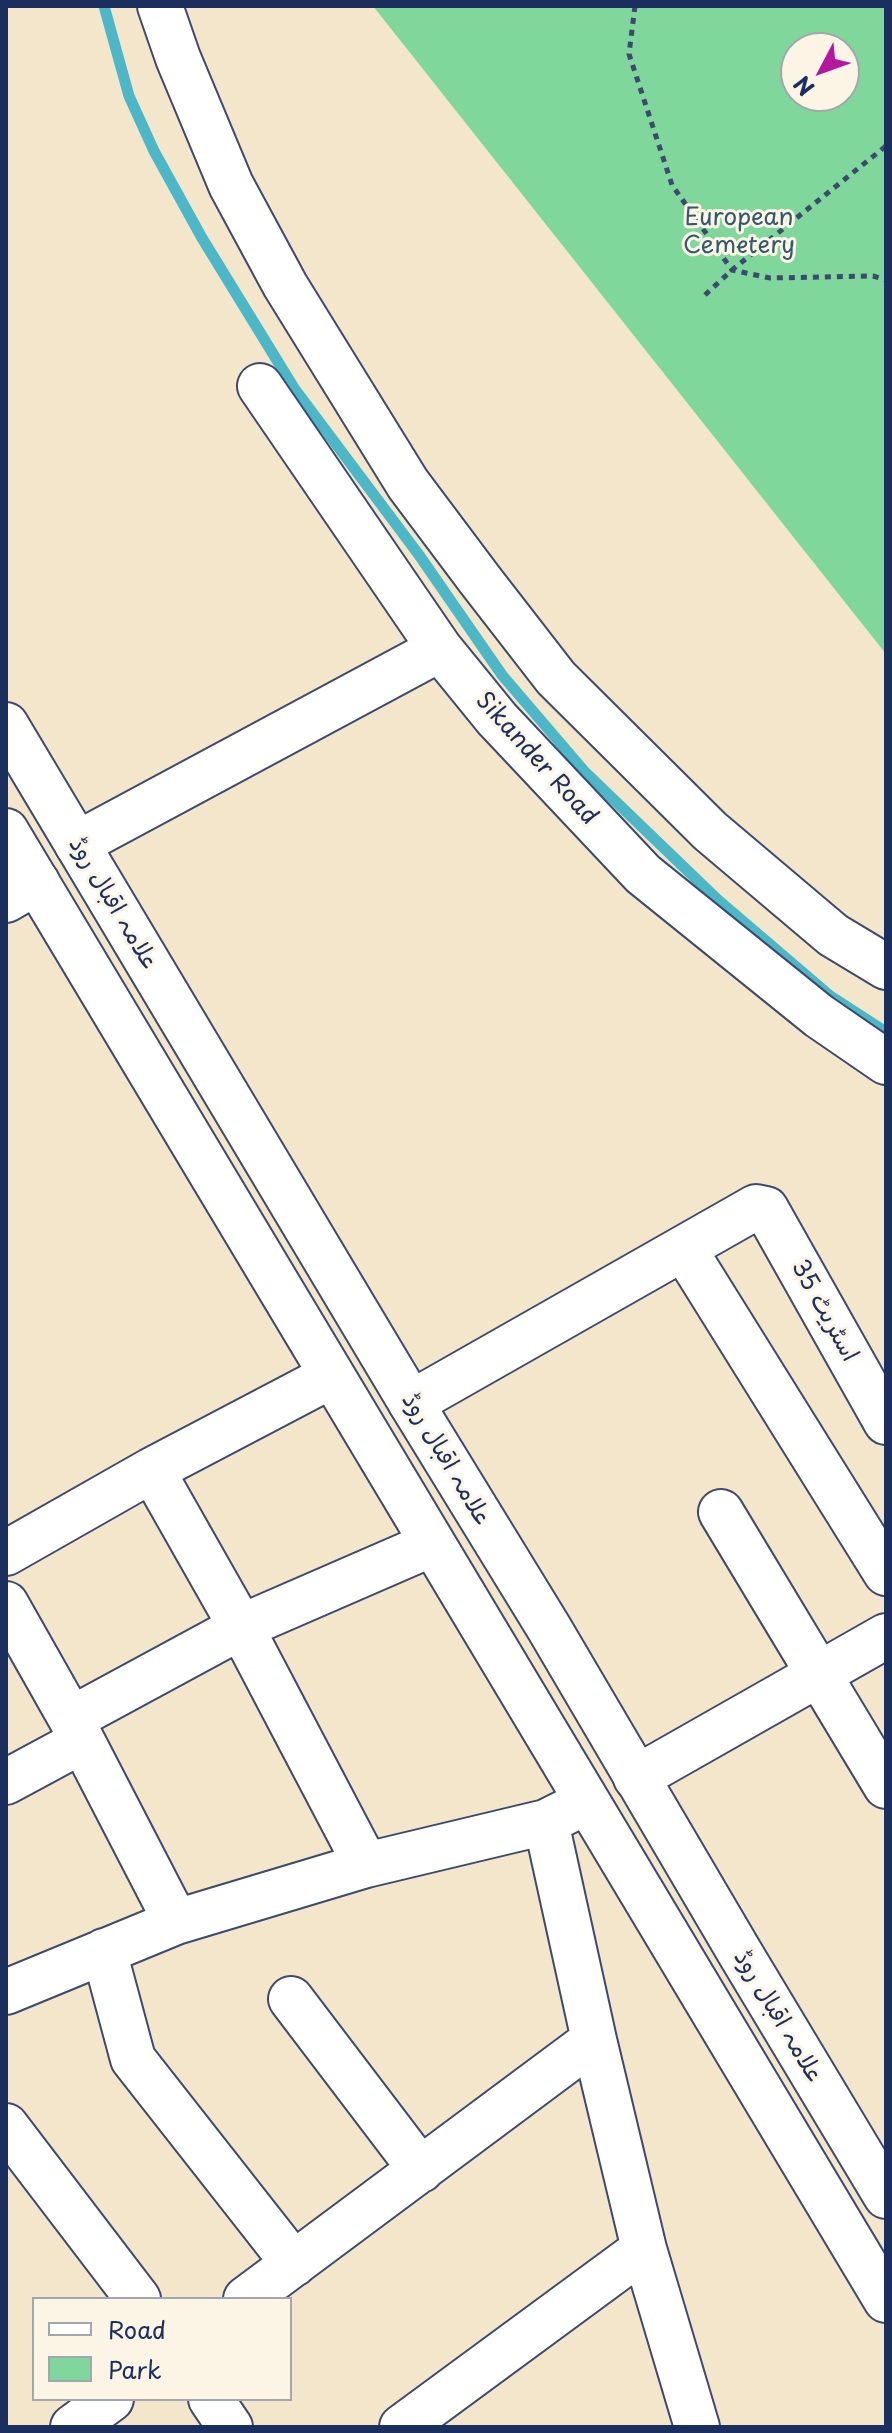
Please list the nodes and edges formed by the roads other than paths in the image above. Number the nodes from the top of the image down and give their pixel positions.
1 (160, 6) edge
2 (260, 386) dead end
3 (440, 649) junction
4 (6, 725) edge
5 (6, 831) edge
6 (77, 844) junction
7 (22, 891) edge
8 (886, 967) edge
9 (877, 1044) edge
10 (684, 1249) junction
11 (331, 1376) junction
12 (411, 1403) junction
13 (886, 1422) edge
14 (152, 1470) junction
15 (721, 1512) dead end
16 (432, 1544) junction
17 (6, 1553) edge
18 (886, 1573) edge
19 (6, 1604) edge
20 (241, 1627) junction
21 (549, 1628) junction
22 (886, 1636) edge
23 (501, 1656) junction
24 (818, 1675) junction
25 (77, 1730) junction
26 (636, 1778) junction
27 (6, 1782) edge
28 (886, 1786) edge
29 (586, 1802) junction
30 (546, 1822) junction
31 (366, 1865) junction
32 (176, 1922) junction
33 (104, 1951) junction
34 (740, 1953) junction
35 (693, 1980) junction
36 (6, 1992) edge
37 (291, 1999) dead end
38 (594, 2040) junction
39 (6, 2126) edge
40 (421, 2170) junction
41 (886, 2196) edge
42 (644, 2249) junction
43 (294, 2264) junction
44 (136, 2297) edge
45 (249, 2297) edge
46 (886, 2300) edge
47 (108, 2401) edge
48 (212, 2401) edge
49 (73, 2427) edge
50 (230, 2427) edge
51 (402, 2427) edge
52 (697, 2427) edge

1 - 8 street
2 - 3 street, Sikander Road
3 - 6 street
3 - 9 street, Sikander Road
4 - 6 street, علامہ اقبال روڈ
5 - 7 street
6 - 12 street, علامہ اقبال روڈ
7 - 11 street
10 - 12 street
10 - 13 street, اسٹریٹ 35
10 - 18 street
11 - 14 street
11 - 16 street
12 - 21 street, علامہ اقبال روڈ
14 - 17 street
14 - 20 street
15 - 24 street
16 - 20 street
16 - 23 street
19 - 25 street
20 - 25 street
20 - 31 street
21 - 23 street
21 - 26 street, علامہ اقبال روڈ
22 - 24 street
23 - 29 street
24 - 26 street
24 - 28 street
25 - 27 street
25 - 32 street
26 - 34 street, علامہ اقبال روڈ
29 - 30 street
29 - 35 street
30 - 31 street
30 - 38 street
31 - 32 street
32 - 33 street
33 - 36 street
33 - 43 street
34 - 35 street
34 - 41 street, علامہ اقبال روڈ
35 - 46 street
37 - 40 street
38 - 40 street
38 - 42 street
39 - 44 street
40 - 43 street
42 - 51 street
42 - 52 street
43 - 45 street
47 - 49 street
48 - 50 street

